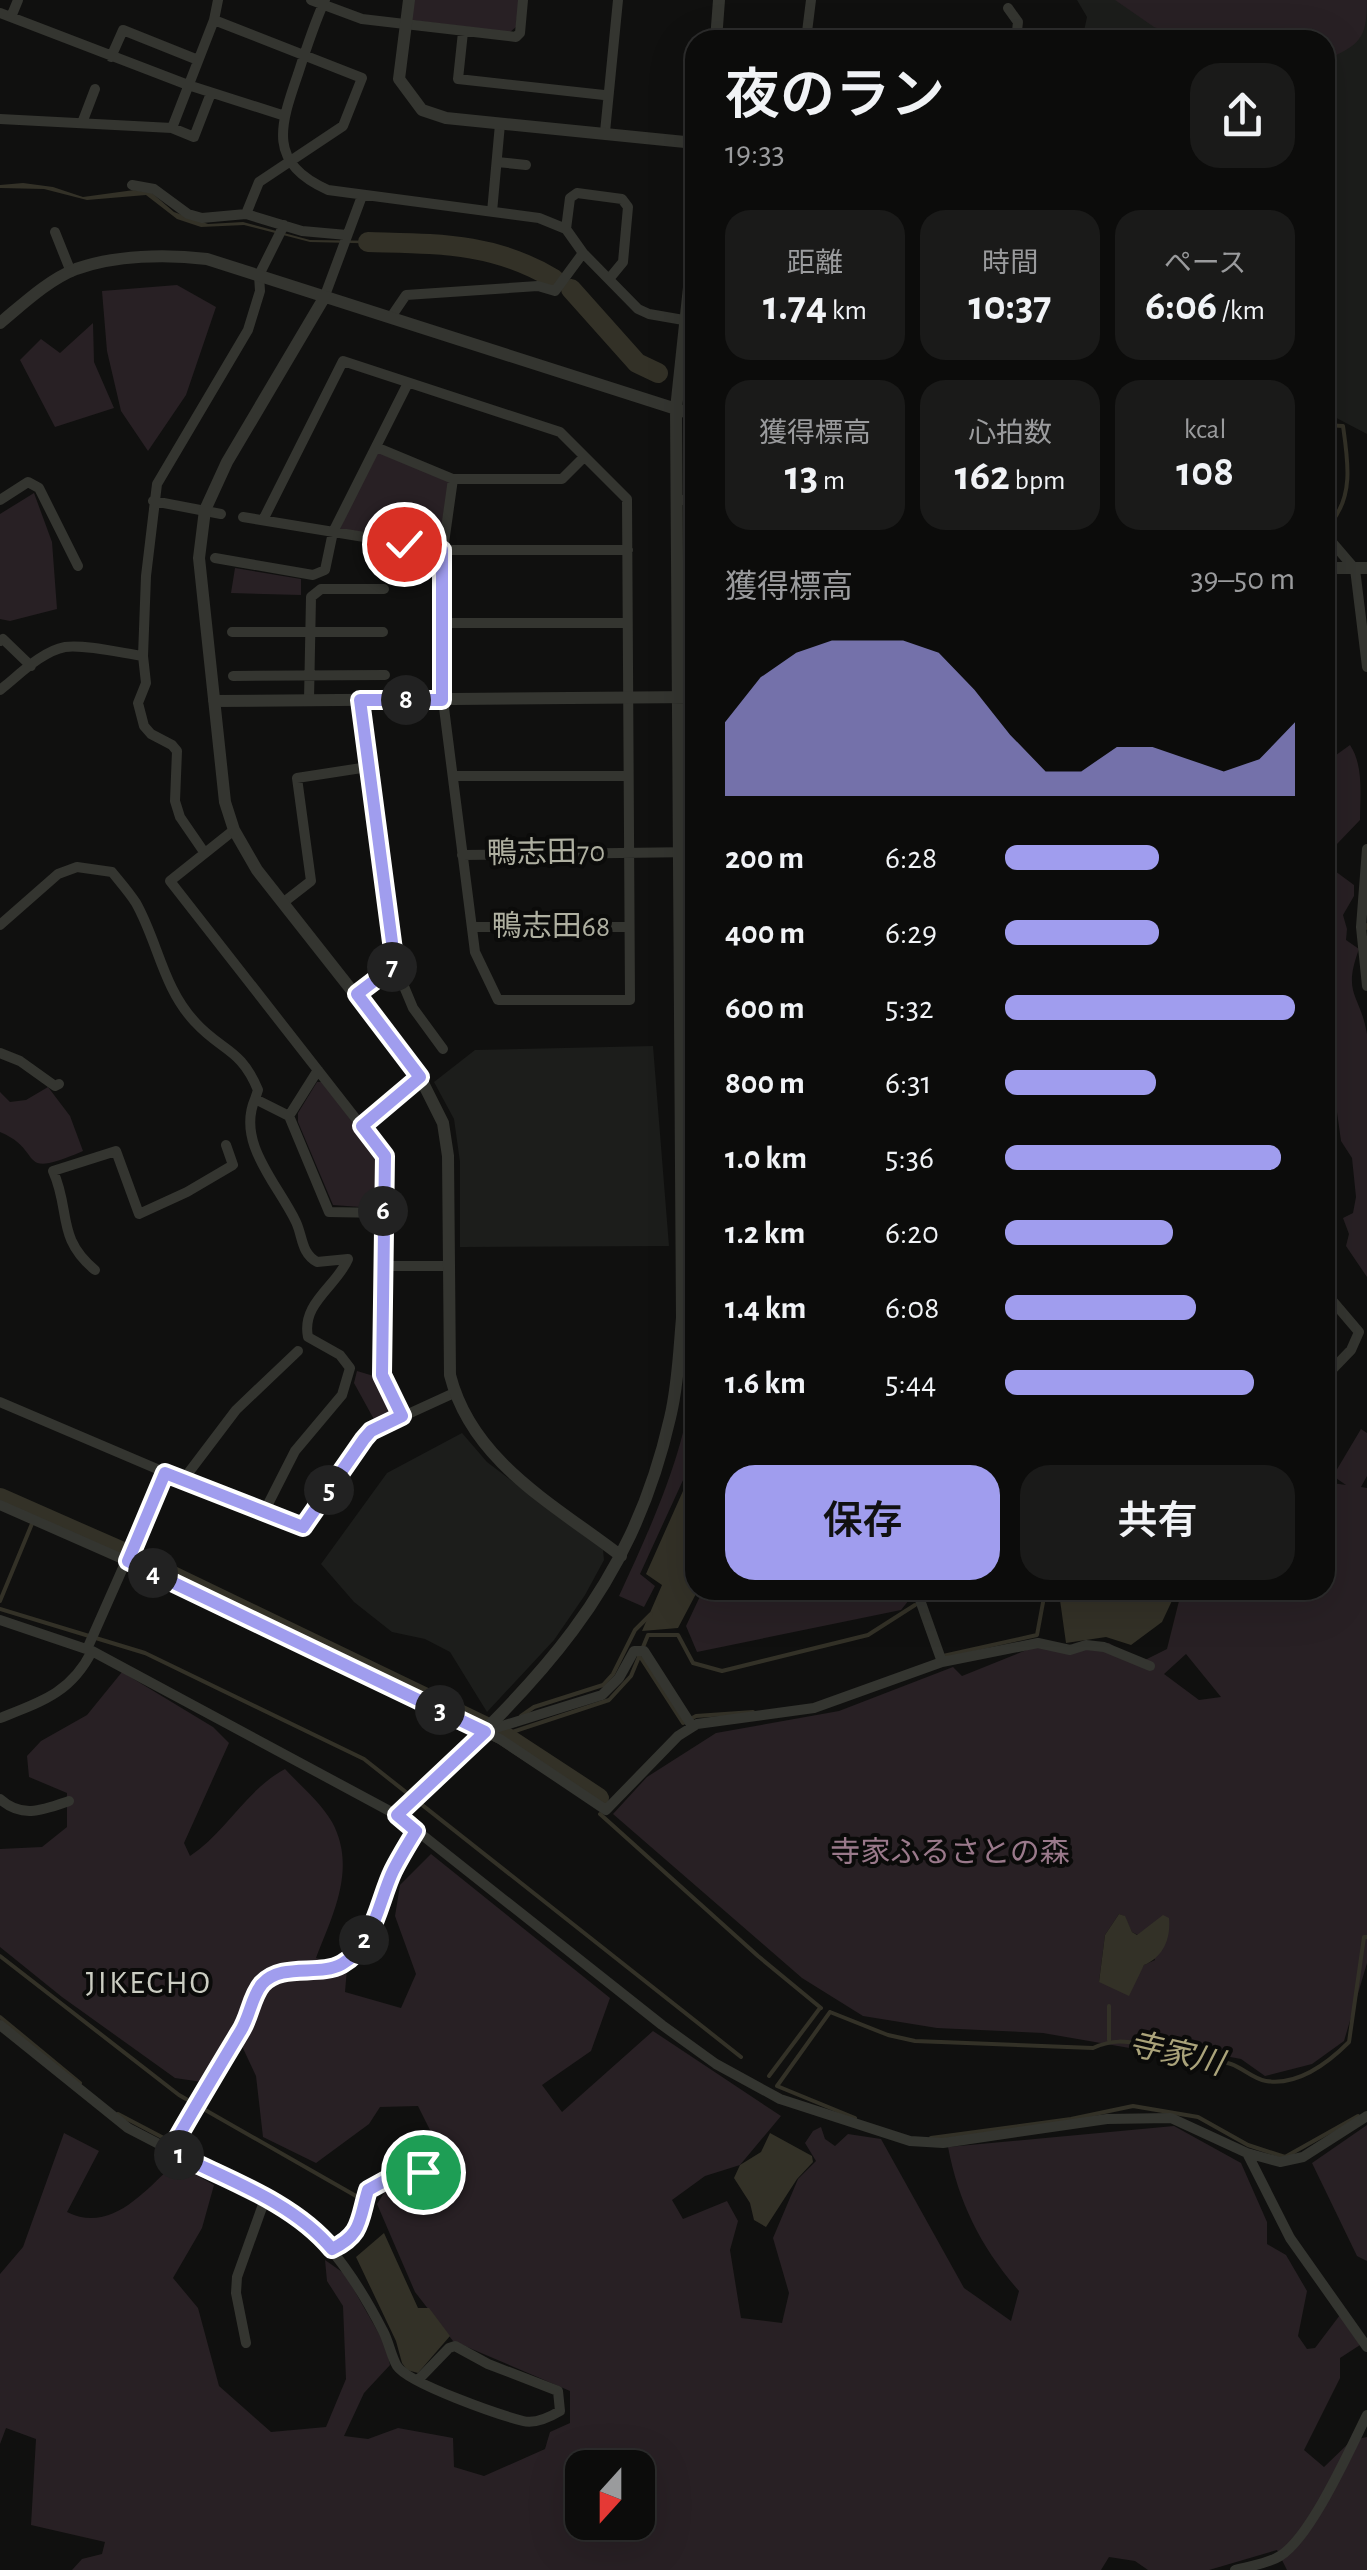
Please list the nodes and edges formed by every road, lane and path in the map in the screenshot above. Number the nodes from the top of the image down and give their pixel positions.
1 (18, 0) edge
2 (218, 0) edge
3 (408, 0) edge
4 (523, 0) edge
5 (602, 0) edge
6 (618, 0) edge
7 (720, 0) edge
8 (811, 0) edge
9 (319, 2) edge
10 (1008, 8) dead end
11 (5, 15) edge
12 (214, 20) junction
13 (406, 25) junction
14 (718, 30) edge
15 (807, 30) edge
16 (1017, 30) edge
17 (462, 32) junction
18 (305, 54) junction
19 (111, 56) junction
20 (198, 60) junction
21 (188, 85) junction
22 (96, 89) dead end
23 (211, 93) junction
24 (608, 98) junction
25 (282, 115) junction
26 (0, 119) edge
27 (82, 124) junction
28 (500, 124) junction
29 (172, 128) junction
30 (605, 132) junction
31 (685, 142) edge
32 (290, 162) junction
33 (497, 162) junction
34 (526, 165) dead end
35 (132, 185) dead end
36 (362, 196) junction
37 (492, 212) junction
38 (246, 214) junction
39 (566, 229) junction
40 (282, 230) junction
41 (55, 232) dead end
42 (348, 235) junction
43 (583, 253) junction
44 (71, 272) junction
45 (259, 276) junction
46 (609, 279) junction
47 (324, 298) junction
48 (390, 317) junction
49 (685, 321) edge
50 (0, 323) edge
51 (685, 353) edge
52 (408, 382) junction
53 (676, 409) junction
54 (685, 412) edge
55 (376, 446) junction
56 (584, 456) junction
57 (454, 479) junction
58 (0, 500) edge
59 (676, 500) junction
60 (685, 500) edge
61 (153, 501) junction
62 (205, 510) junction
63 (221, 514) dead end
64 (243, 517) dead end
65 (263, 520) junction
66 (334, 532) junction
67 (1335, 544) edge
68 (442, 550) junction
69 (628, 550) junction
70 (215, 558) dead end
71 (78, 566) dead end
72 (1335, 568) edge
73 (1361, 569) edge
74 (384, 589) dead end
75 (443, 623) junction
76 (627, 623) junction
77 (232, 632) dead end
78 (309, 632) junction
79 (383, 632) dead end
80 (0, 641) edge
81 (143, 656) junction
82 (31, 666) junction
83 (1367, 667) edge
84 (385, 675) dead end
85 (233, 676) dead end
86 (309, 676) junction
87 (0, 690) edge
88 (677, 697) junction
89 (685, 697) edge
90 (628, 699) junction
91 (214, 700) junction
92 (310, 700) junction
93 (360, 700) junction
94 (442, 700) junction
95 (368, 767) junction
96 (454, 776) junction
97 (628, 776) junction
98 (234, 830) junction
99 (1367, 849) edge
100 (204, 852) junction
101 (629, 852) junction
102 (678, 852) junction
103 (685, 852) edge
104 (462, 854) junction
105 (284, 902) junction
106 (0, 925) edge
107 (473, 927) junction
108 (628, 927) junction
109 (395, 965) junction
110 (1367, 986) edge
111 (357, 994) junction
112 (443, 1049) dead end
113 (0, 1053) edge
114 (318, 1070) junction
115 (420, 1077) junction
116 (60, 1084) dead end
117 (254, 1099) junction
118 (289, 1116) junction
119 (362, 1126) junction
120 (685, 1128) edge
121 (226, 1145) dead end
122 (383, 1214) junction
123 (383, 1266) junction
124 (448, 1266) junction
125 (95, 1270) dead end
126 (1335, 1303) edge
127 (685, 1325) edge
128 (298, 1350) dead end
129 (1335, 1367) edge
130 (454, 1392) junction
131 (0, 1402) edge
132 (402, 1416) junction
133 (165, 1473) junction
134 (183, 1480) junction
135 (0, 1505) edge
136 (264, 1512) junction
137 (621, 1556) junction
138 (128, 1561) junction
139 (920, 1600) edge
140 (0, 1620) edge
141 (90, 1650) junction
142 (942, 1662) junction
143 (1150, 1666) dead end
144 (0, 1718) edge
145 (692, 1726) junction
146 (485, 1732) junction
147 (0, 1799) edge
148 (69, 1801) dead end
149 (397, 1815) junction
150 (416, 1831) junction
151 (0, 2026) edge
152 (1367, 2116) edge
153 (170, 2151) junction
154 (1247, 2153) junction
155 (446, 2180) dead end
156 (265, 2199) junction
157 (332, 2249) junction
158 (246, 2343) dead end
159 (1367, 2347) edge
160 (420, 2379) junction
161 (1367, 2415) edge
162 (1235, 2570) edge

1 - 11 street
2 - 12 street
3 - 13 street
4 - 17 street
5 - 6 street
6 - 24 street
7 - 14 street
8 - 15 street
9 - 13 street
9 - 18 street
10 - 16 street
11 - 19 street
12 - 18 street
12 - 20 street
13 - 17 street
13 - 28 street
17 - 24 street
18 - 25 street
18 - 32 street
19 - 20 street
19 - 21 street
20 - 21 street
21 - 23 street
21 - 29 street
22 - 27 street
23 - 25 street
23 - 29 street
24 - 30 street
25 - 32 street
26 - 27 street
27 - 29 street
28 - 30 street
28 - 33 street
30 - 31 street
32 - 36 street
32 - 38 street
33 - 34 street
33 - 37 street
35 - 38 street
36 - 37 street
36 - 42 street
37 - 39 street
38 - 40 street
39 - 43 street
39 - 46 street
40 - 42 street
40 - 45 street
41 - 44 street
42 - 47 street
43 - 46 street
43 - 48 street
44 - 45 street
44 - 50 street
45 - 47 street
45 - 61 street
46 - 49 street
47 - 48 street
47 - 62 street
48 - 53 street
51 - 53 street
52 - 55 street
52 - 56 street
52 - 65 street
53 - 54 street
53 - 59 street
55 - 57 street
55 - 66 street
56 - 57 street
56 - 69 street
57 - 68 street
58 - 71 street
59 - 60 street
59 - 88 street
61 - 62 street
61 - 81 street
62 - 63 street
62 - 91 street
64 - 65 street
65 - 66 street
66 - 68 street
66 - 70 street
67 - 73 street
68 - 69 street
68 - 75 street
69 - 76 street
72 - 73 street
73 - 83 street
74 - 78 street
75 - 76 street
75 - 94 street
76 - 90 street
77 - 78 street
78 - 79 street
78 - 86 street
80 - 82 street
81 - 82 street
81 - 100 street
82 - 87 street
84 - 86 street
85 - 86 street
86 - 92 street
88 - 89 street
88 - 90 street
88 - 102 street
90 - 94 street
90 - 97 street
91 - 92 street
91 - 98 street
92 - 93 street
93 - 94 street
93 - 95 street
94 - 96 street
95 - 105 street
95 - 109 street
96 - 97 street
96 - 104 street
97 - 101 street
98 - 100 street
98 - 105 street
99 - 110 street
100 - 114 street
101 - 102 street, 鴨志田70
101 - 104 street, 鴨志田70
101 - 108 street
102 - 103 street, 鴨志田70
102 - 120 street
104 - 107 street
105 - 111 street
106 - 117 street
107 - 108 street, 鴨志田68
107 - 108 street
109 - 111 street
109 - 112 street
111 - 115 street
113 - 116 street
114 - 118 street
114 - 119 street
115 - 119 street
115 - 124 street
117 - 118 street
117 - 136 street
118 - 122 street
119 - 122 street
121 - 125 street
122 - 123 street
123 - 124 street
123 - 132 street
124 - 130 street
126 - 129 street
127 - 137 street
128 - 134 street
130 - 132 street
130 - 137 street
131 - 133 street
132 - 136 street
133 - 134 street
133 - 138 street
134 - 136 street
135 - 138 street
137 - 146 street
138 - 141 street
138 - 146 street
139 - 142 street
140 - 141 street
141 - 144 street
141 - 149 street
142 - 143 street
142 - 145 street
145 - 146 street
145 - 146 street
146 - 149 street
147 - 148 street
149 - 150 street
150 - 153 street
150 - 154 street
151 - 153 street
152 - 154 street
153 - 156 street
154 - 159 street
155 - 157 street
156 - 157 street
156 - 158 street
157 - 160 street
160 - 160 street
161 - 162 street

